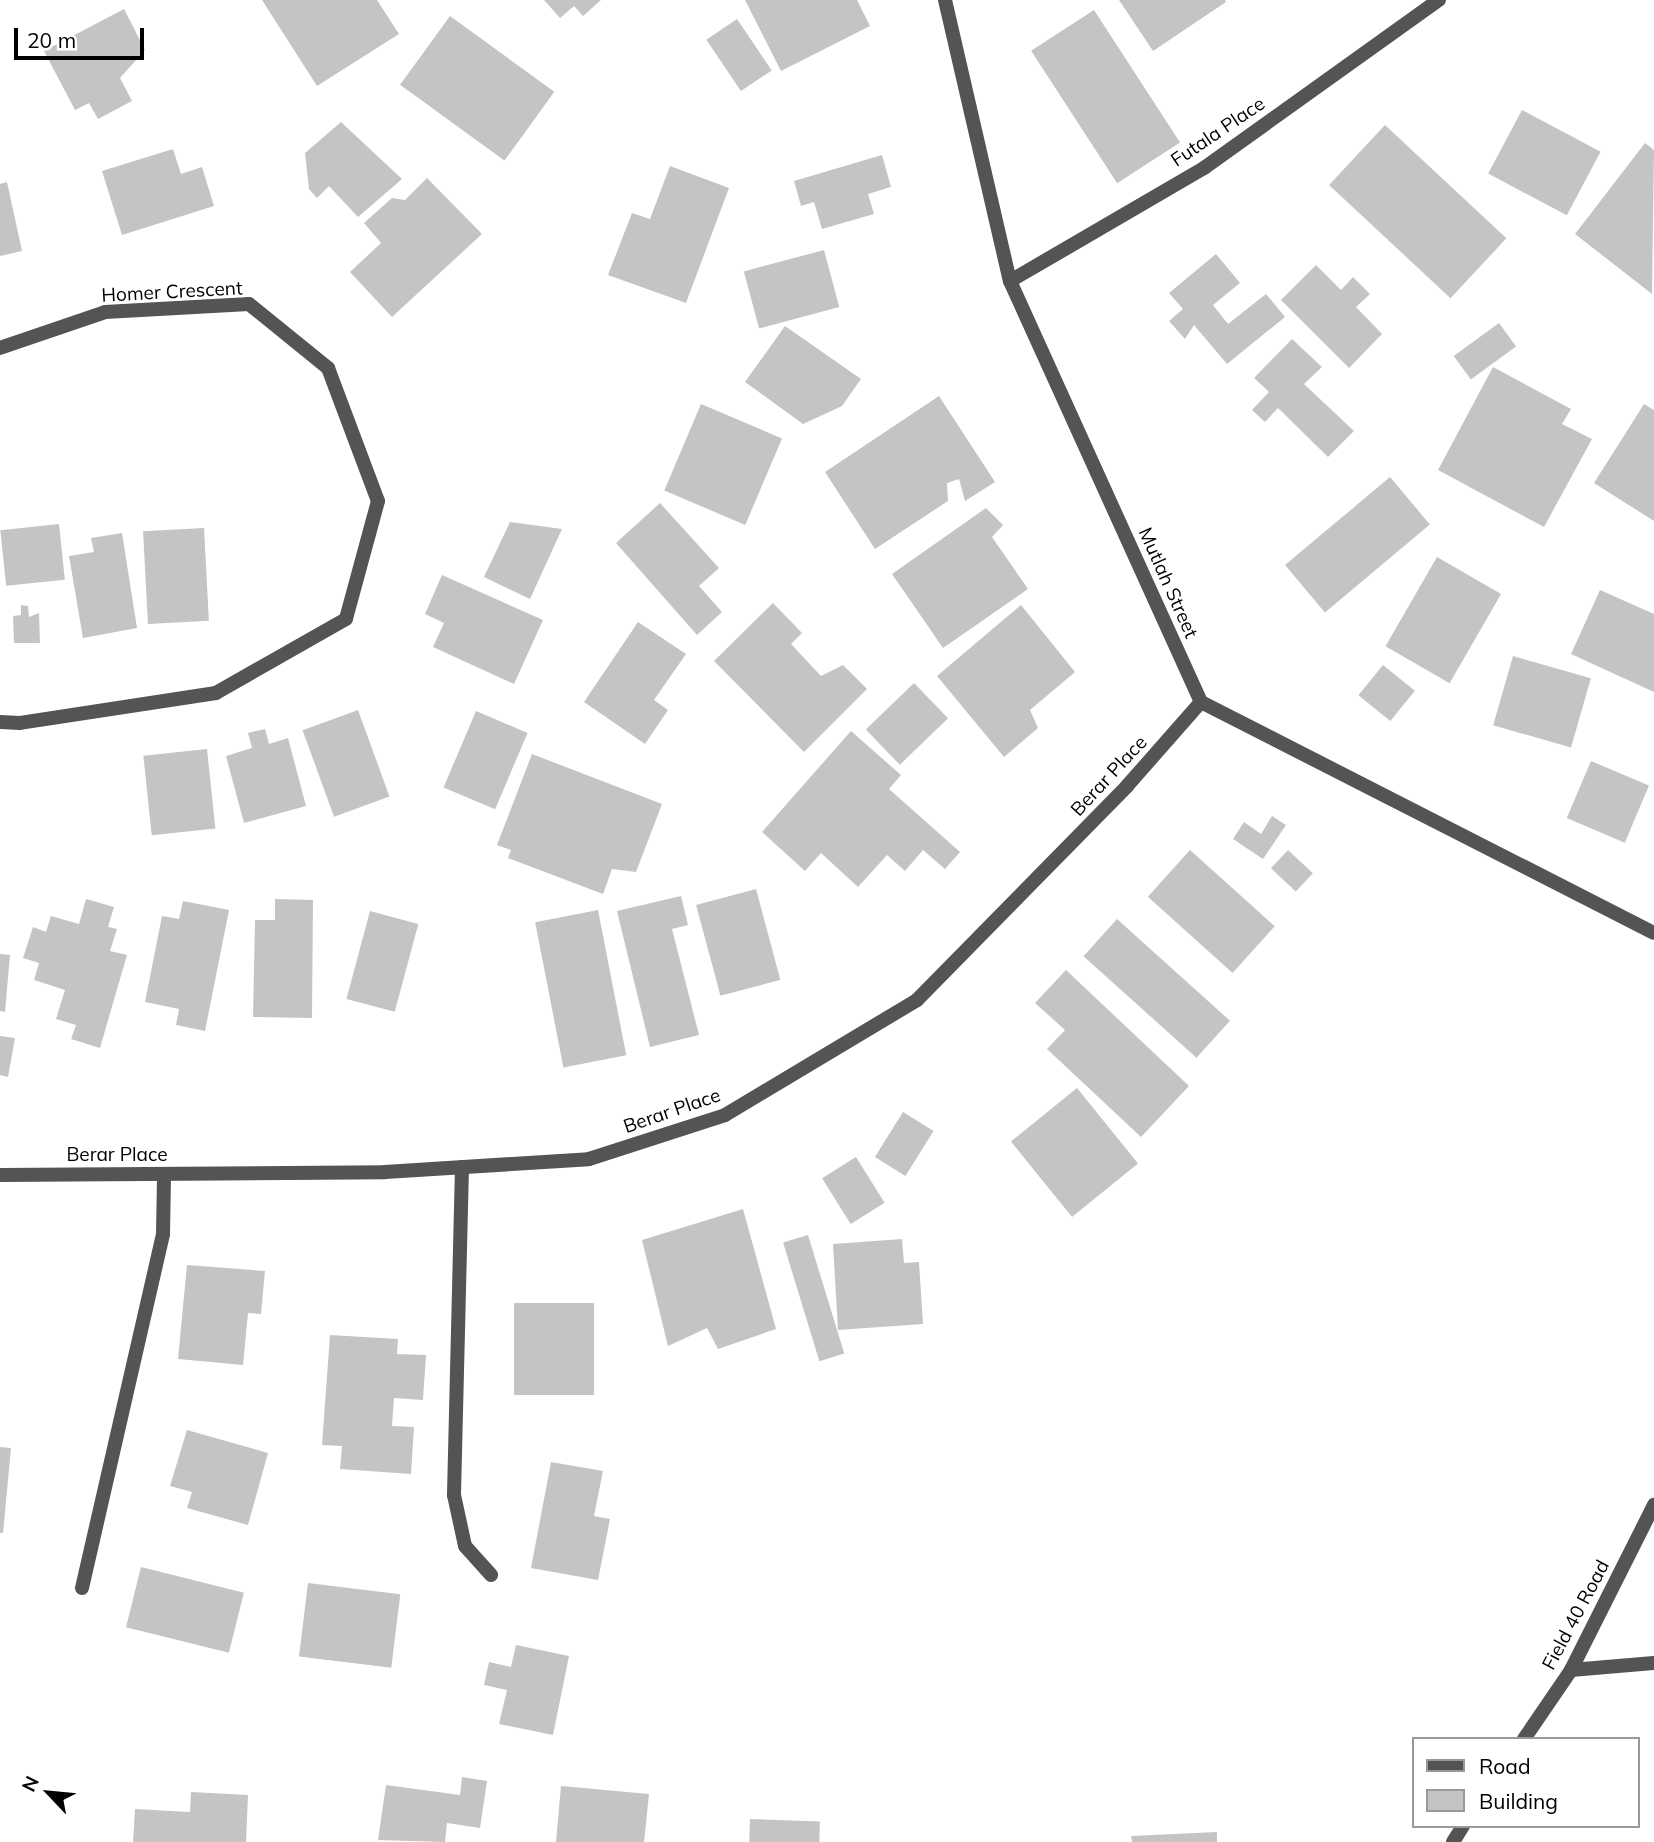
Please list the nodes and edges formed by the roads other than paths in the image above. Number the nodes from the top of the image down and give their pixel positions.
1 (945, 0) edge
2 (1439, 0) edge
3 (1010, 281) junction
4 (0, 348) edge
5 (1201, 702) junction
6 (0, 722) edge
7 (1654, 933) edge
8 (462, 1167) junction
9 (164, 1174) junction
10 (0, 1175) edge
11 (1654, 1505) edge
12 (491, 1575) dead end
13 (82, 1588) dead end
14 (1654, 1663) edge
15 (1571, 1670) junction
16 (1525, 1737) edge

1 - 3 street, Mutlah Street
2 - 3 street, Futala Place
3 - 5 street, Mutlah Street
4 - 6 street, Homer Crescent
5 - 7 street
5 - 8 street, Berar Place
8 - 9 street, Berar Place
8 - 12 street
9 - 10 street, Berar Place
9 - 13 street
11 - 15 street, Field 40 Road
14 - 15 street
15 - 16 street, Field 40 Road

